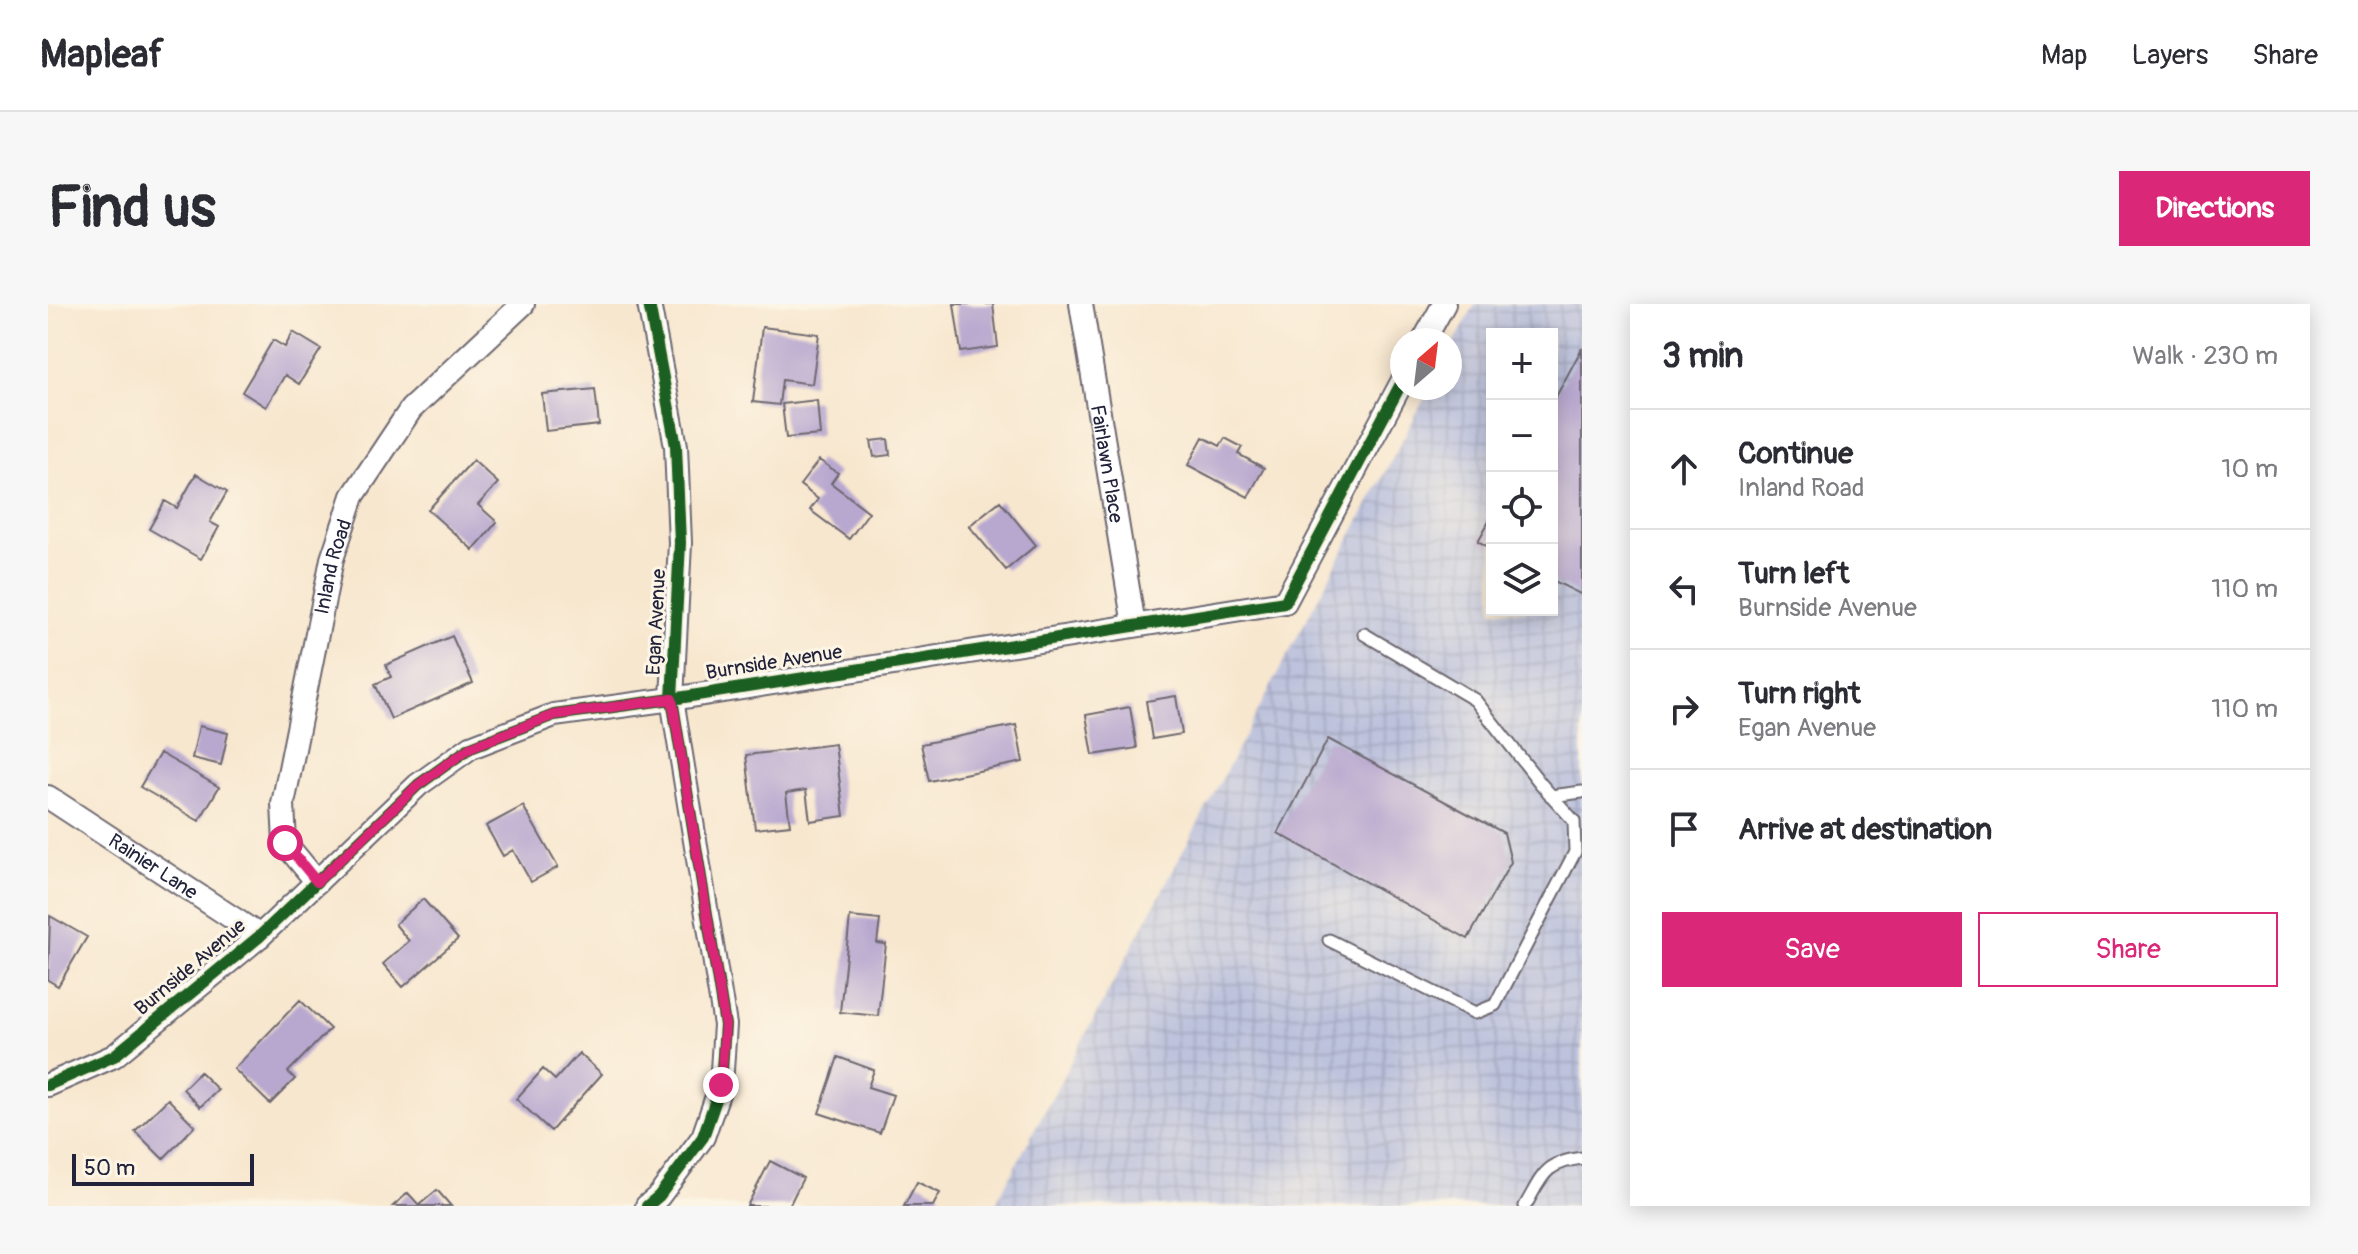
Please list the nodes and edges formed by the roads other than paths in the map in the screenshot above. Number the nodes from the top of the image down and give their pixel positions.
1 (523, 304) edge
2 (649, 304) edge
3 (1081, 304) edge
4 (1444, 304) edge
5 (1431, 328) edge
6 (1392, 400) edge
7 (1134, 625) junction
8 (1364, 634) dead end
9 (672, 699) junction
10 (1582, 792) edge
11 (1551, 796) junction
12 (48, 797) edge
13 (317, 882) junction
14 (260, 936) junction
15 (1329, 940) dead end
16 (48, 1085) edge
17 (1582, 1158) edge
18 (647, 1206) edge
19 (1525, 1206) edge

1 - 13 street, Inland Road
2 - 9 street, Egan Avenue
3 - 7 street, Fairlawn Place
4 - 5 street
6 - 7 street, Burnside Avenue
7 - 9 street, Burnside Avenue
8 - 11 lane
9 - 13 street, Burnside Avenue
9 - 18 street, Egan Avenue
10 - 11 lane
11 - 15 lane
12 - 14 street, Rainier Lane
13 - 14 street, Burnside Avenue
14 - 16 street, Burnside Avenue
17 - 19 lane

